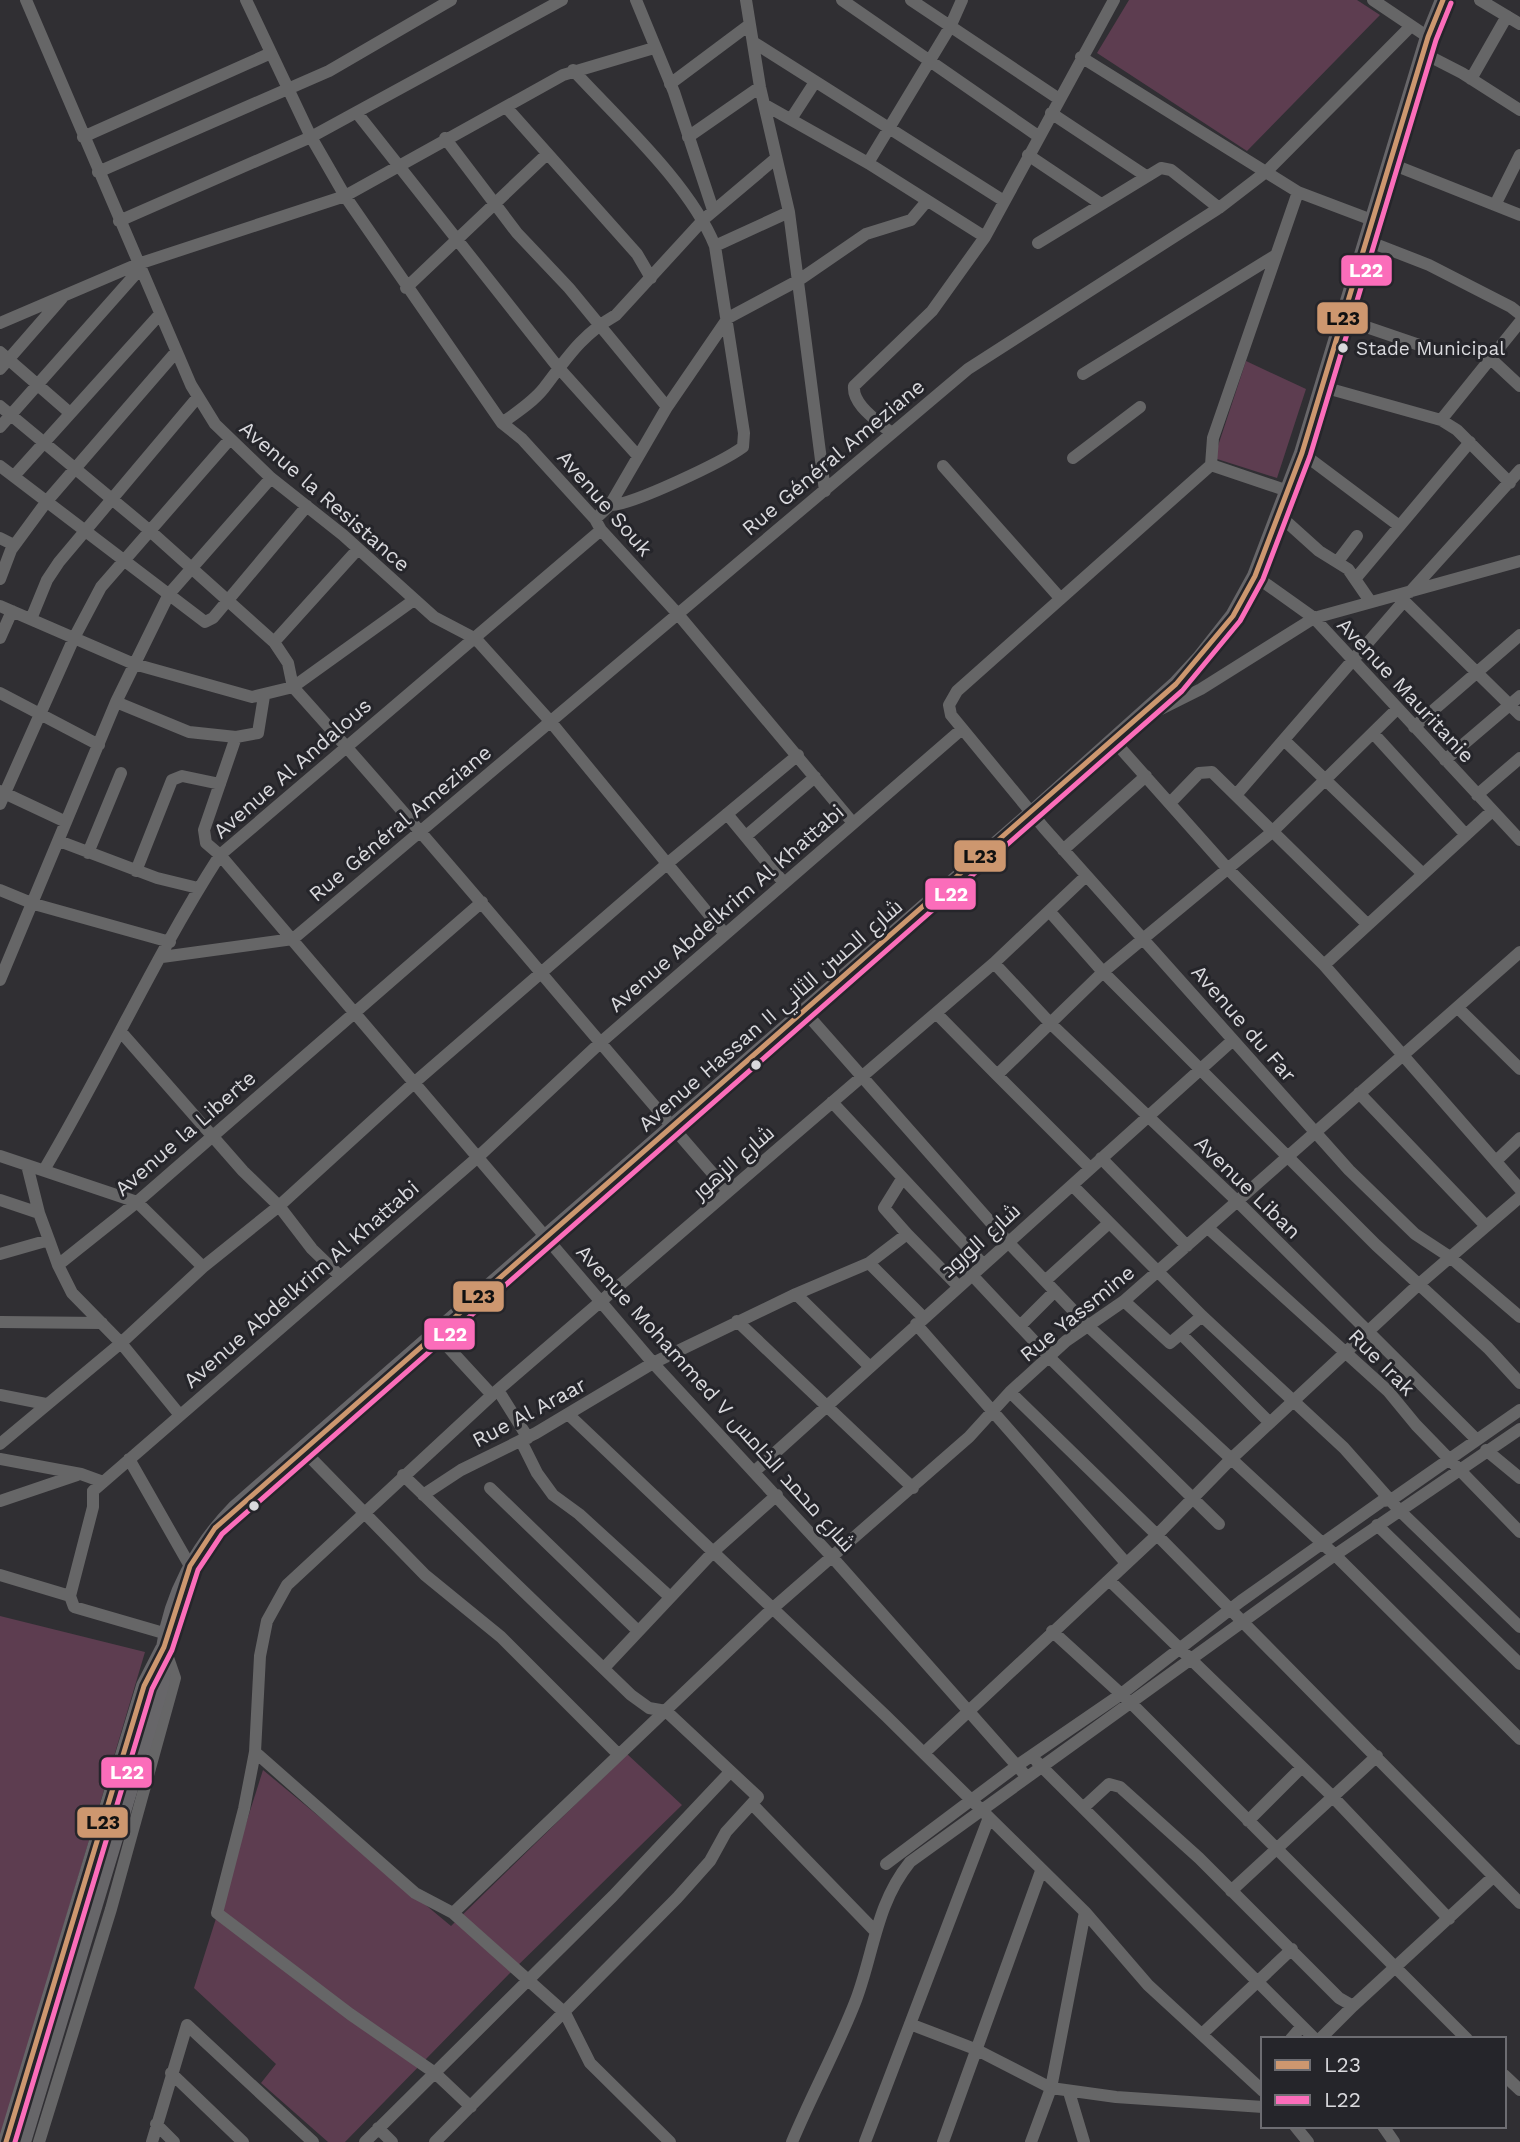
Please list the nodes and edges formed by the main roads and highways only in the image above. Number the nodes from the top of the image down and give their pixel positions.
1 (1443, 0) edge
2 (166, 1641) junction
3 (6, 2142) edge
4 (23, 2142) edge

1 - 2 main road, Avenue Hassan II شارع الحسن الثاني
2 - 3 main road, Avenue Hassan II شارع الحسن الثاني
2 - 4 main road, Avenue Hassan II شارع الحسن الثاني

